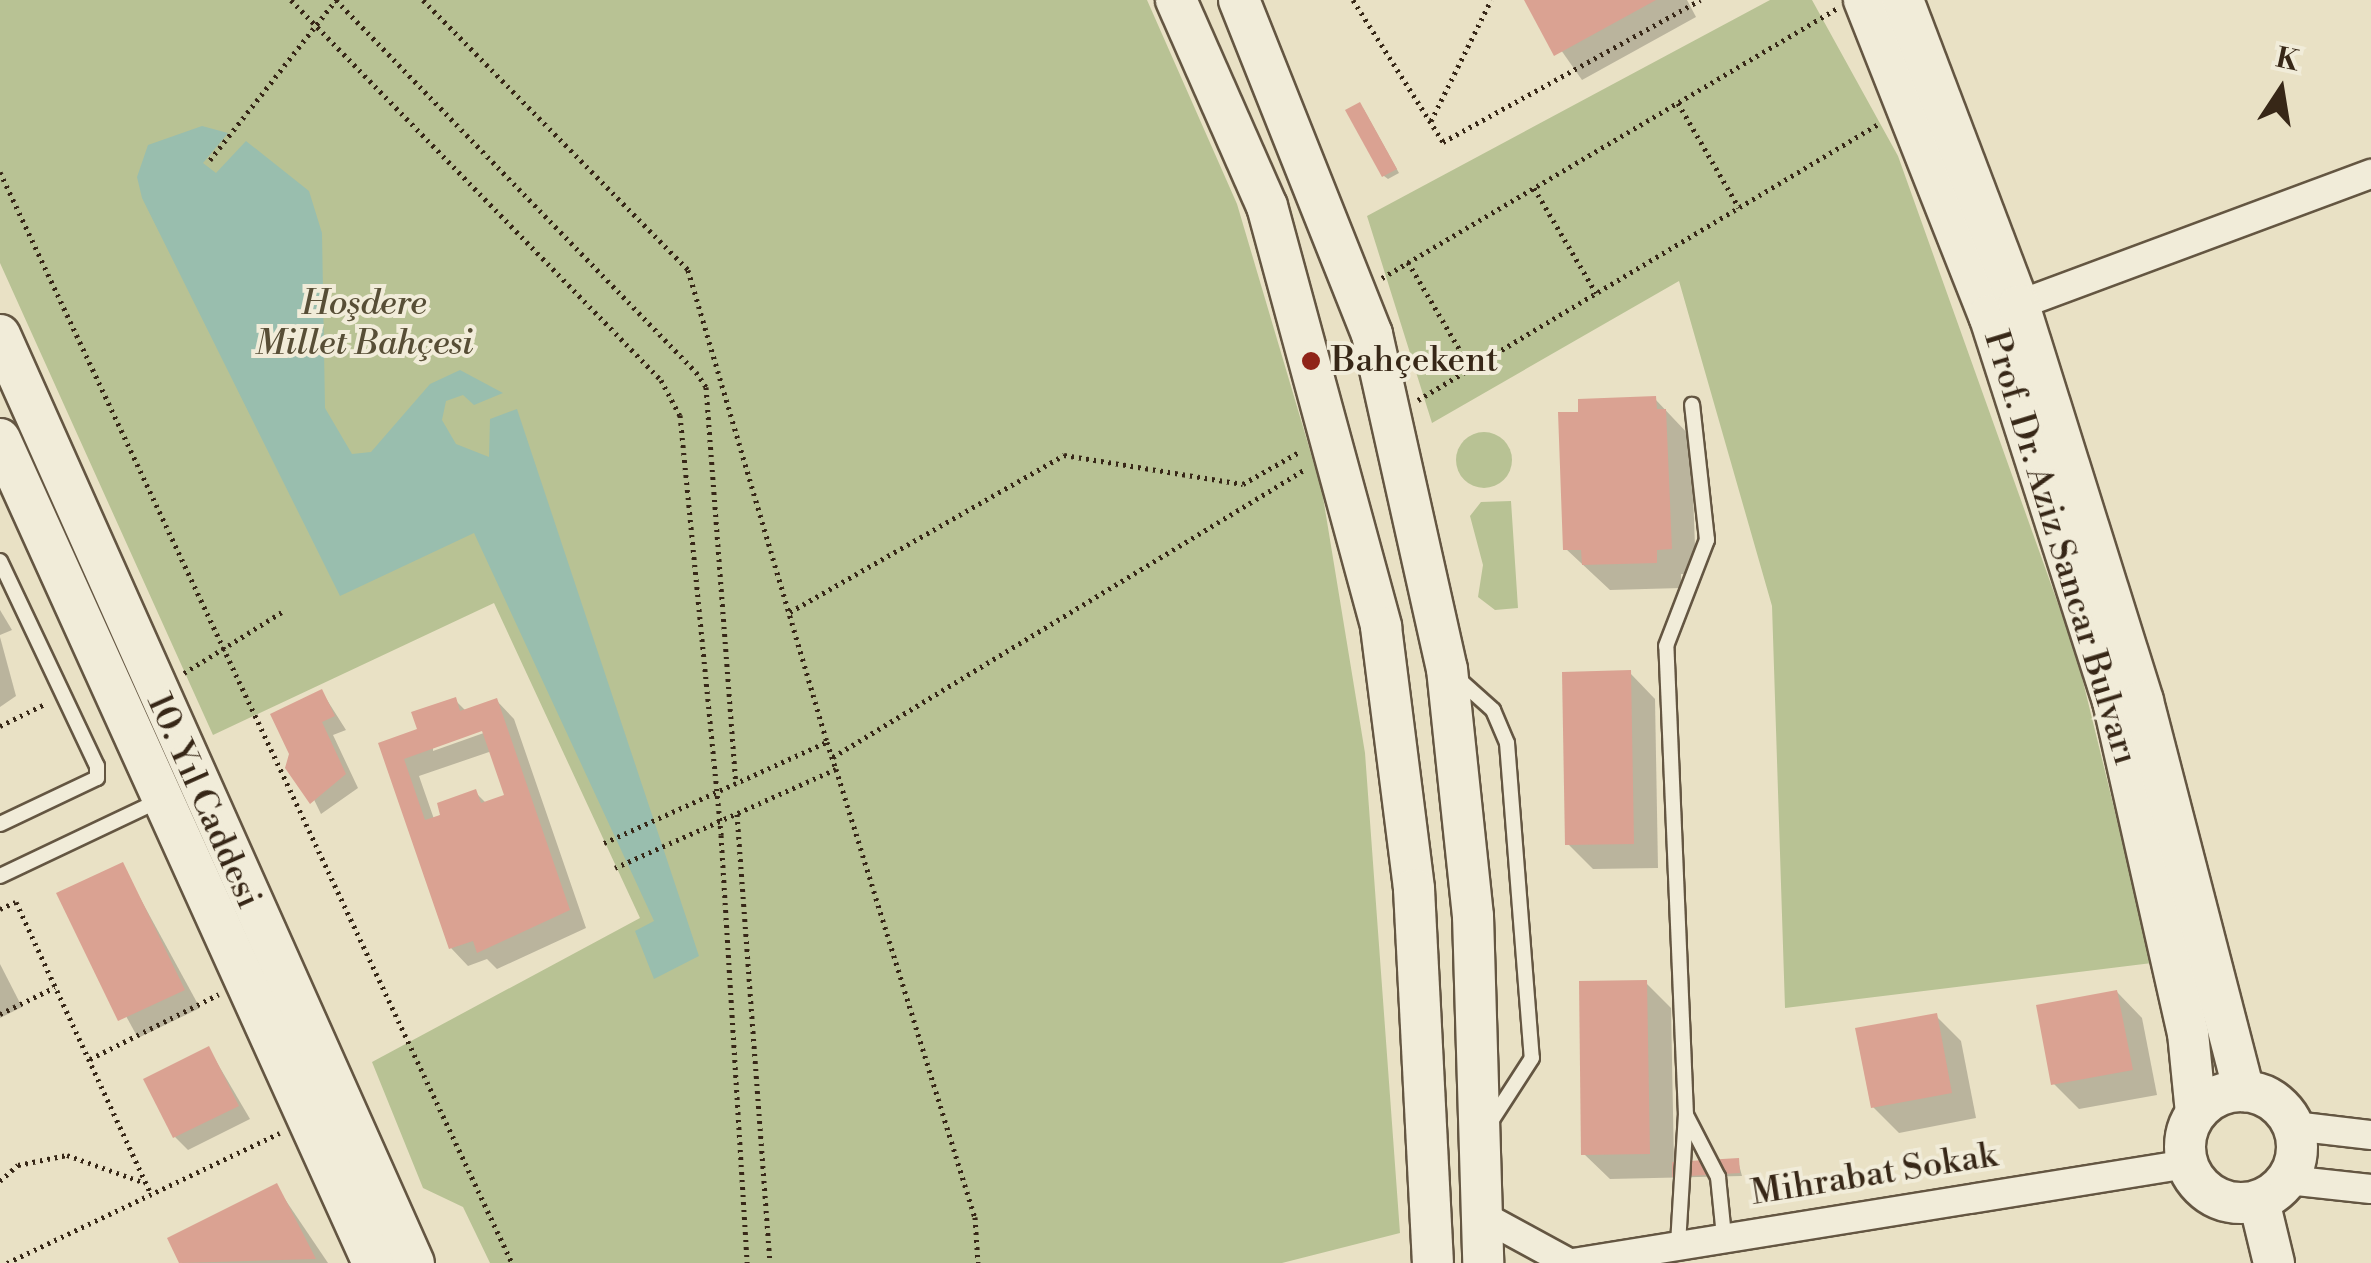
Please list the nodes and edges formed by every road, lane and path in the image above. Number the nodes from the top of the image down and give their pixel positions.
1 (291, 0) edge
2 (423, 0) edge
3 (1176, 0) edge
4 (1239, 0) edge
5 (1354, 0) edge
6 (1491, 0) edge
7 (1700, 0) edge
8 (1852, 0) edge
9 (1864, 0) edge
10 (1903, 0) edge
11 (316, 26) junction
12 (1678, 103) junction
13 (1906, 108) junction
14 (1431, 121) junction
15 (210, 160) dead end
16 (0, 172) edge
17 (2371, 174) edge
18 (1534, 188) junction
19 (1739, 208) junction
20 (1376, 261) dead end
21 (1408, 262) junction
22 (1382, 278) junction
23 (1596, 294) junction
24 (1387, 295) dead end
25 (2004, 310) junction
26 (0, 335) edge
27 (1472, 369) junction
28 (1412, 384) dead end
29 (1692, 405) dead end
30 (0, 439) edge
31 (1324, 459) junction
32 (0, 561) edge
33 (282, 612) dead end
34 (790, 612) junction
35 (223, 642) junction
36 (1448, 670) junction
37 (64, 696) junction
38 (159, 702) junction
39 (0, 726) edge
40 (827, 742) junction
41 (832, 757) junction
42 (836, 769) junction
43 (736, 784) junction
44 (177, 793) junction
45 (714, 794) junction
46 (737, 814) junction
47 (719, 822) junction
48 (0, 824) edge
49 (604, 843) dead end
50 (615, 868) dead end
51 (0, 876) edge
52 (0, 910) edge
53 (244, 981) junction
54 (55, 988) junction
55 (0, 1014) edge
56 (89, 1060) junction
57 (2244, 1090) junction
58 (304, 1099) junction
59 (2196, 1113) junction
60 (1686, 1115) junction
61 (2294, 1126) junction
62 (2371, 1134) edge
63 (1477, 1143) junction
64 (2187, 1164) junction
65 (0, 1182) edge
66 (146, 1183) junction
67 (2371, 1189) edge
68 (2273, 1191) junction
69 (152, 1194) junction
70 (1479, 1214) junction
71 (1724, 1236) junction
72 (1678, 1244) junction
73 (8, 1263) edge
74 (373, 1263) edge
75 (414, 1263) edge
76 (512, 1263) edge
77 (747, 1263) edge
78 (770, 1263) edge
79 (978, 1263) edge
80 (1433, 1263) edge
81 (1483, 1263) edge
82 (1571, 1263) edge
83 (2274, 1263) edge

1 - 11 path
2 - 34 path
3 - 31 street
4 - 36 street
5 - 14 path
6 - 14 path
7 - 14 path
8 - 12 path
9 - 13 street, Prof. Dr. Aziz Sancar Bulvarı
10 - 25 street, Prof. Dr. Aziz Sancar Bulvarı
11 - 15 path
11 - 43 path
11 - 45 path
12 - 18 path
12 - 19 path
13 - 19 path
13 - 25 street, Prof. Dr. Aziz Sancar Bulvarı
16 - 35 path
17 - 25 street
18 - 21 path
18 - 23 path
19 - 23 path
20 - 22 path
21 - 22 path
21 - 27 path
22 - 24 path
23 - 27 path
25 - 57 street, Prof. Dr. Aziz Sancar Bulvarı
25 - 59 street, Prof. Dr. Aziz Sancar Bulvarı
26 - 38 street, 10. Yıl Caddesi
27 - 28 path
29 - 60 lane
30 - 44 street, 10. Yıl Caddesi
31 - 34 path
31 - 41 path
31 - 80 street
32 - 37 lane
33 - 35 path
34 - 40 path
35 - 38 path
35 - 76 path
36 - 63 street
36 - 63 lane
37 - 39 path
37 - 48 lane
38 - 44 street, 10. Yıl Caddesi
40 - 41 path
40 - 43 path
41 - 42 path
42 - 46 path
42 - 79 path
43 - 45 path
44 - 51 lane
44 - 53 street, 10. Yıl Caddesi
44 - 58 street, 10. Yıl Caddesi
45 - 47 path
45 - 49 path
46 - 47 path
46 - 78 path
47 - 50 path
47 - 77 path
52 - 54 path
53 - 56 path
53 - 58 street, 10. Yıl Caddesi
54 - 55 path
54 - 56 path
56 - 66 path
57 - 59 street
57 - 61 street
58 - 69 path
58 - 74 street, 10. Yıl Caddesi
58 - 75 street, 10. Yıl Caddesi
59 - 64 street, Prof. Dr. Aziz Sancar Bulvarı
60 - 71 lane
60 - 72 lane
61 - 62 street
61 - 68 street
63 - 70 street
64 - 68 street
64 - 71 street, Mihrabat Sokak
65 - 66 path
66 - 69 path
67 - 68 street
68 - 83 street
69 - 73 path
70 - 81 street
70 - 82 street
71 - 72 street, Mihrabat Sokak
72 - 82 street, Mihrabat Sokak

